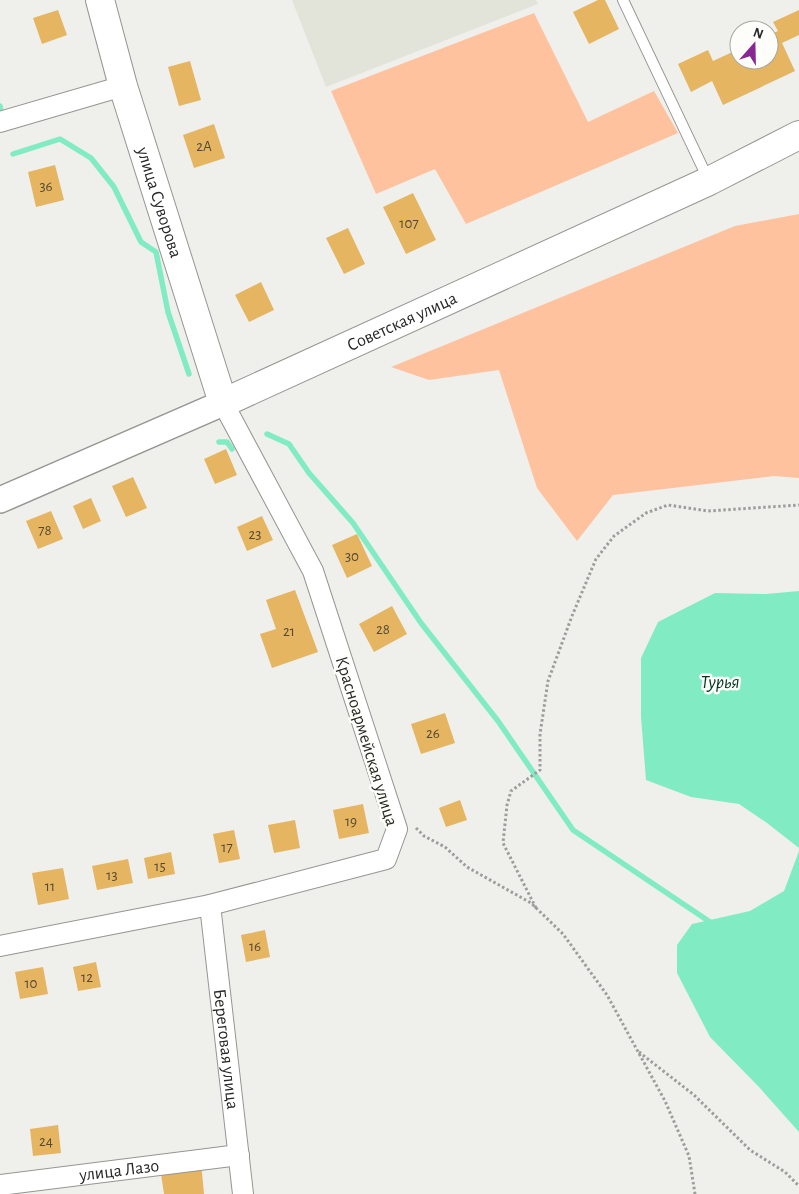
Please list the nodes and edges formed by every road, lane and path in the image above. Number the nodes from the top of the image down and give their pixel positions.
1 (100, 0) edge
2 (623, 0) edge
3 (122, 86) junction
4 (0, 122) edge
5 (799, 135) edge
6 (709, 182) junction
7 (223, 403) junction
8 (0, 500) edge
9 (799, 505) edge
10 (390, 809) junction
11 (210, 905) junction
12 (536, 908) junction
13 (0, 946) edge
14 (638, 1052) junction
15 (239, 1155) junction
16 (0, 1185) edge
17 (799, 1186) edge
18 (243, 1194) edge
19 (695, 1194) edge

1 - 3 main road, улица Суворова
2 - 6 lane
3 - 4 street
3 - 7 main road, улица Суворова
5 - 6 main road, Советская улица
6 - 7 main road, Советская улица
7 - 8 street, Советская улица
7 - 10 street, Красноармейская улица
9 - 12 path
10 - 11 street, Красноармейская улица
10 - 12 path
11 - 13 street, Красноармейская улица
11 - 15 street, Береговая улица
12 - 14 path
14 - 17 path
14 - 19 path
15 - 16 street, улица Лазо
15 - 18 street, Береговая улица

